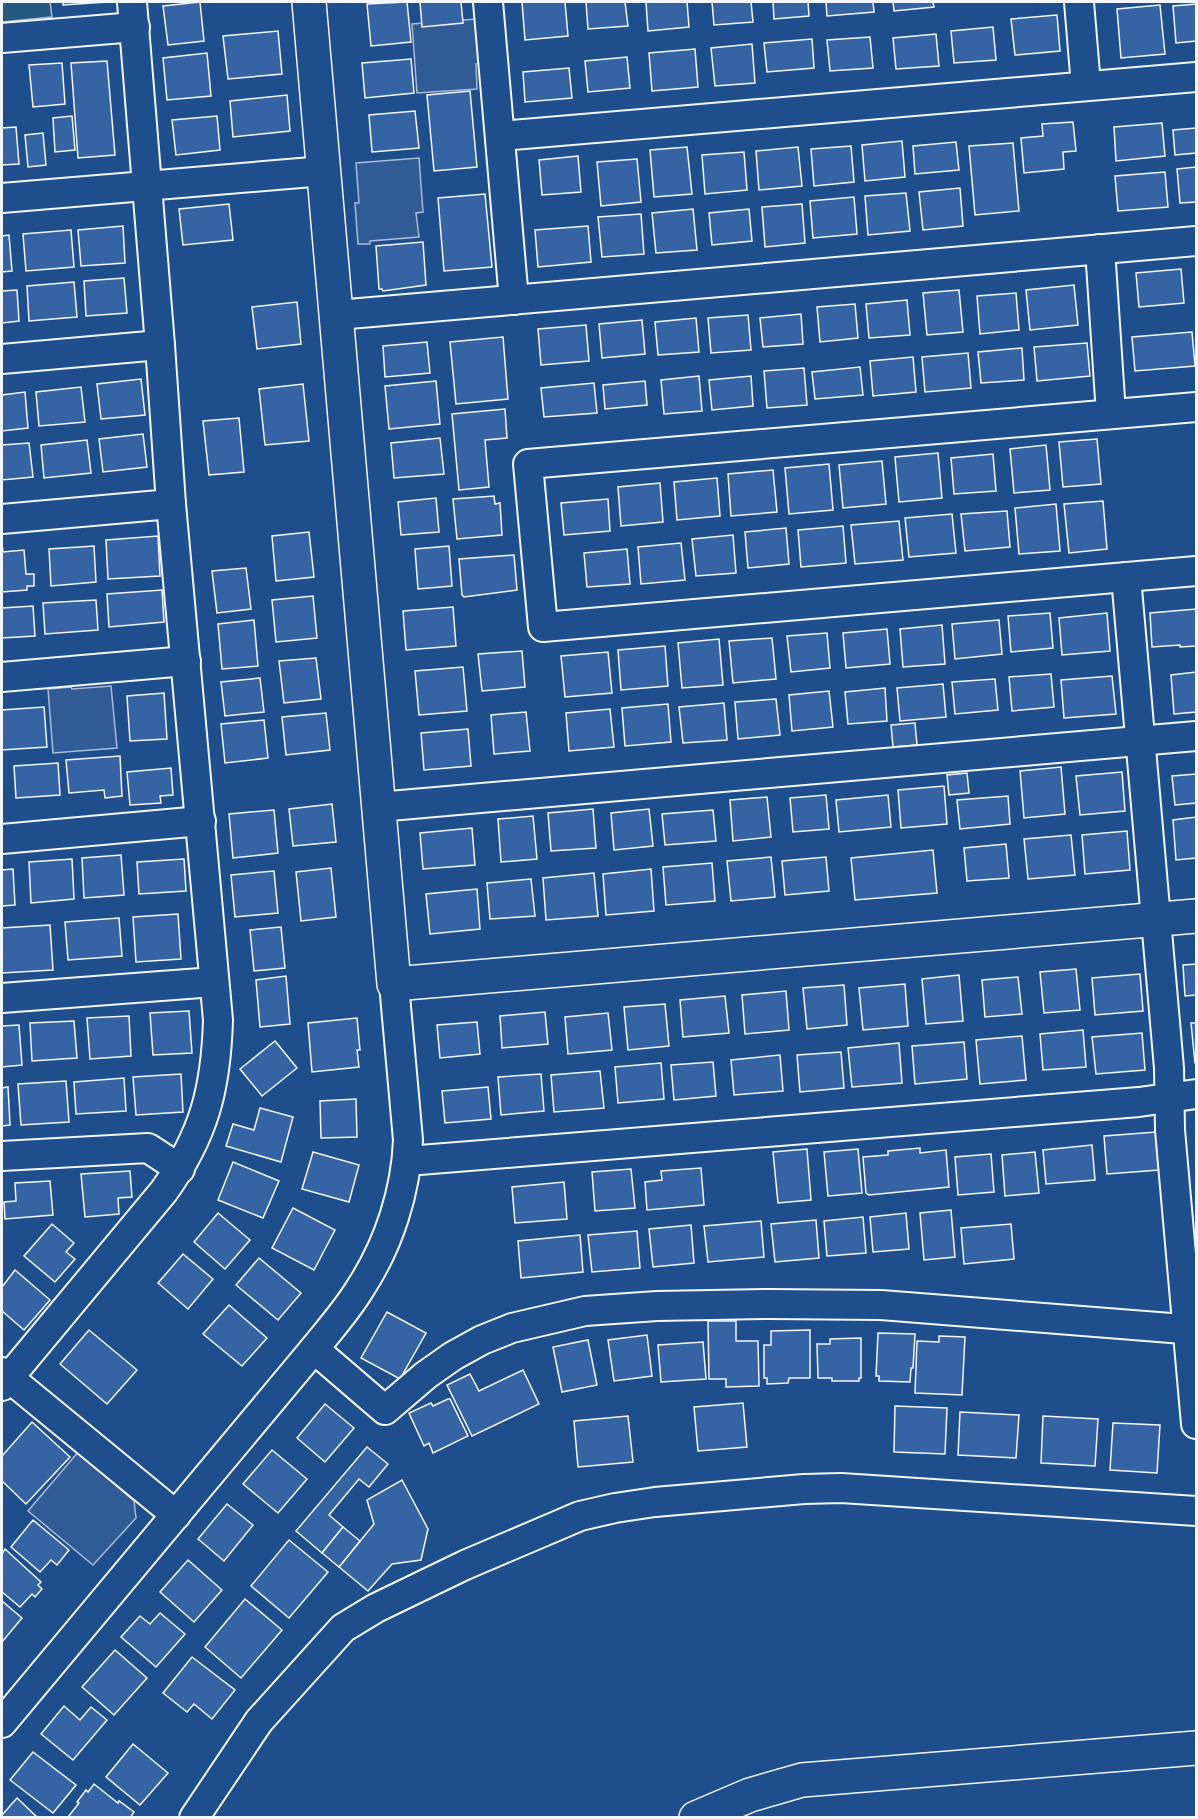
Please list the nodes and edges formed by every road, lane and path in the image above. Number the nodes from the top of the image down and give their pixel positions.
1 (309, 2) edge
2 (488, 2) edge
3 (1078, 2) edge
4 (133, 14) edge
5 (2, 38) edge
6 (1197, 76) edge
7 (1086, 86) junction
8 (501, 136) junction
9 (324, 171) junction
10 (148, 185) junction
11 (2, 198) edge
12 (1197, 241) edge
13 (1100, 249) junction
14 (514, 300) junction
15 (337, 315) junction
16 (160, 345) junction
17 (2, 359) edge
18 (1197, 407) edge
19 (1111, 414) junction
20 (171, 504) junction
21 (2, 519) edge
22 (1197, 571) edge
23 (1126, 577) junction
24 (186, 661) junction
25 (2, 677) edge
26 (1197, 736) edge
27 (1140, 741) junction
28 (378, 807) junction
29 (201, 821) junction
30 (2, 839) edge
31 (1197, 916) edge
32 (1155, 920) junction
33 (214, 982) junction
34 (394, 984) junction
35 (2, 998) edge
36 (1197, 1094) edge
37 (1169, 1098) junction
38 (2, 1156) edge
39 (407, 1161) junction
40 (180, 1169) junction
41 (1193, 1329) edge
42 (314, 1349) junction
43 (4, 1379) edge
44 (1197, 1424) edge
45 (1197, 1511) edge
46 (176, 1515) junction
47 (2, 1723) edge
48 (1197, 1748) edge
49 (194, 1818) edge
50 (696, 1818) edge

1 - 9 street
2 - 8 street
3 - 7 street
4 - 5 street
4 - 10 street
6 - 7 street
7 - 8 street
8 - 14 street
9 - 10 street
9 - 15 street
10 - 11 street
10 - 16 street
12 - 13 street
13 - 14 street
13 - 19 street
14 - 15 street
15 - 28 street
16 - 17 street
16 - 20 street
18 - 19 street
19 - 23 street
20 - 21 street
20 - 24 street
22 - 23 street
23 - 27 street
24 - 25 street
24 - 29 street
26 - 27 street
27 - 28 street
27 - 32 street
28 - 34 street
29 - 30 street
29 - 33 street
31 - 32 street
32 - 34 street
32 - 37 street
33 - 35 street
33 - 40 street
34 - 39 street
36 - 37 street
37 - 39 street
37 - 41 street
38 - 40 street
39 - 42 street
40 - 43 street
41 - 42 street
41 - 44 street
42 - 46 street
43 - 46 street
45 - 49 street
46 - 47 street
48 - 50 street

